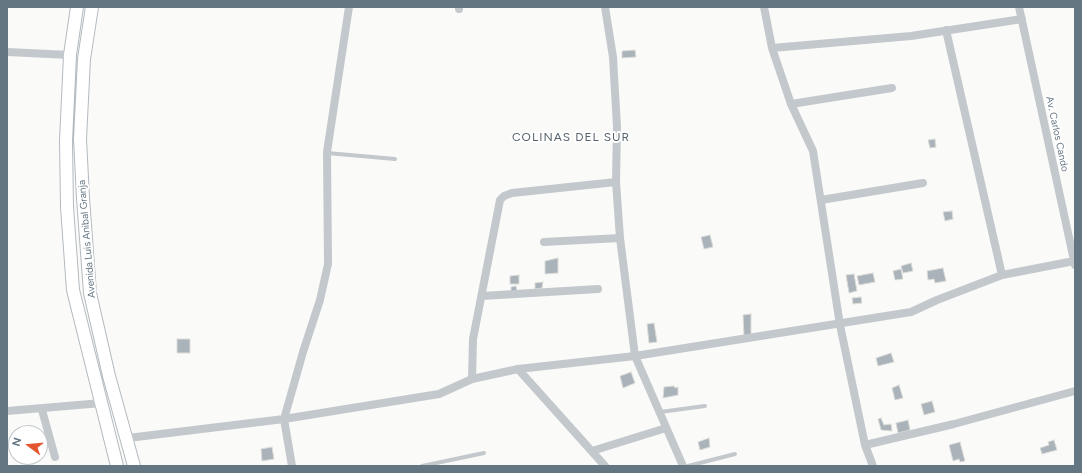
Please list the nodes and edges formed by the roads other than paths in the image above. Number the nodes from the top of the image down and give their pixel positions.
1 (77, 7) edge
2 (92, 7) edge
3 (349, 7) edge
4 (605, 7) edge
5 (764, 7) edge
6 (1018, 7) edge
7 (1022, 19) junction
8 (946, 30) junction
9 (772, 48) junction
10 (7, 52) edge
11 (70, 55) junction
12 (892, 88) dead end
13 (791, 104) junction
14 (327, 152) junction
15 (395, 159) dead end
16 (616, 182) junction
17 (923, 183) dead end
18 (821, 200) junction
19 (620, 238) junction
20 (544, 242) dead end
21 (1074, 263) edge
22 (1002, 275) junction
23 (598, 289) dead end
24 (482, 296) junction
25 (840, 325) junction
26 (635, 356) junction
27 (518, 369) junction
28 (472, 379) junction
29 (1075, 391) edge
30 (102, 403) junction
31 (705, 406) dead end
32 (42, 410) junction
33 (7, 411) edge
34 (660, 412) junction
35 (284, 419) junction
36 (666, 428) junction
37 (128, 438) junction
38 (865, 445) junction
39 (592, 451) junction
40 (484, 453) dead end
41 (736, 454) dead end
42 (55, 457) dead end
43 (117, 466) edge
44 (134, 466) edge
45 (292, 466) edge
46 (422, 466) edge
47 (605, 466) edge
48 (683, 466) edge
49 (688, 466) edge
50 (872, 466) edge

1 - 11 main road, Avenida Luis Anibal Granja
2 - 37 main road, Avenida Luis Anibal Granja
3 - 14 street
4 - 16 street
5 - 9 street
6 - 7 street, Av. Carlos Cando
7 - 8 street
7 - 21 street, Av. Carlos Cando
8 - 9 street
8 - 22 street
9 - 13 street
10 - 11 street
11 - 30 main road, Avenida Luis Anibal Granja
12 - 13 street
13 - 18 street
14 - 15 lane
14 - 35 street
16 - 19 street
16 - 24 street
17 - 18 street
18 - 25 street
19 - 20 street
19 - 26 street
21 - 22 street
22 - 25 street
23 - 24 street
24 - 28 street
25 - 26 street
25 - 38 street
26 - 27 street
26 - 34 street
27 - 28 street
27 - 39 street
28 - 35 street
29 - 38 street
30 - 32 street
30 - 43 main road, Avenida Luis Anibal Granja
31 - 34 lane
32 - 33 street
32 - 42 street
34 - 36 street
35 - 37 street
35 - 45 street
36 - 39 street
36 - 48 street
37 - 44 main road, Avenida Luis Anibal Granja
38 - 50 street
39 - 47 street
40 - 46 lane
41 - 49 lane

